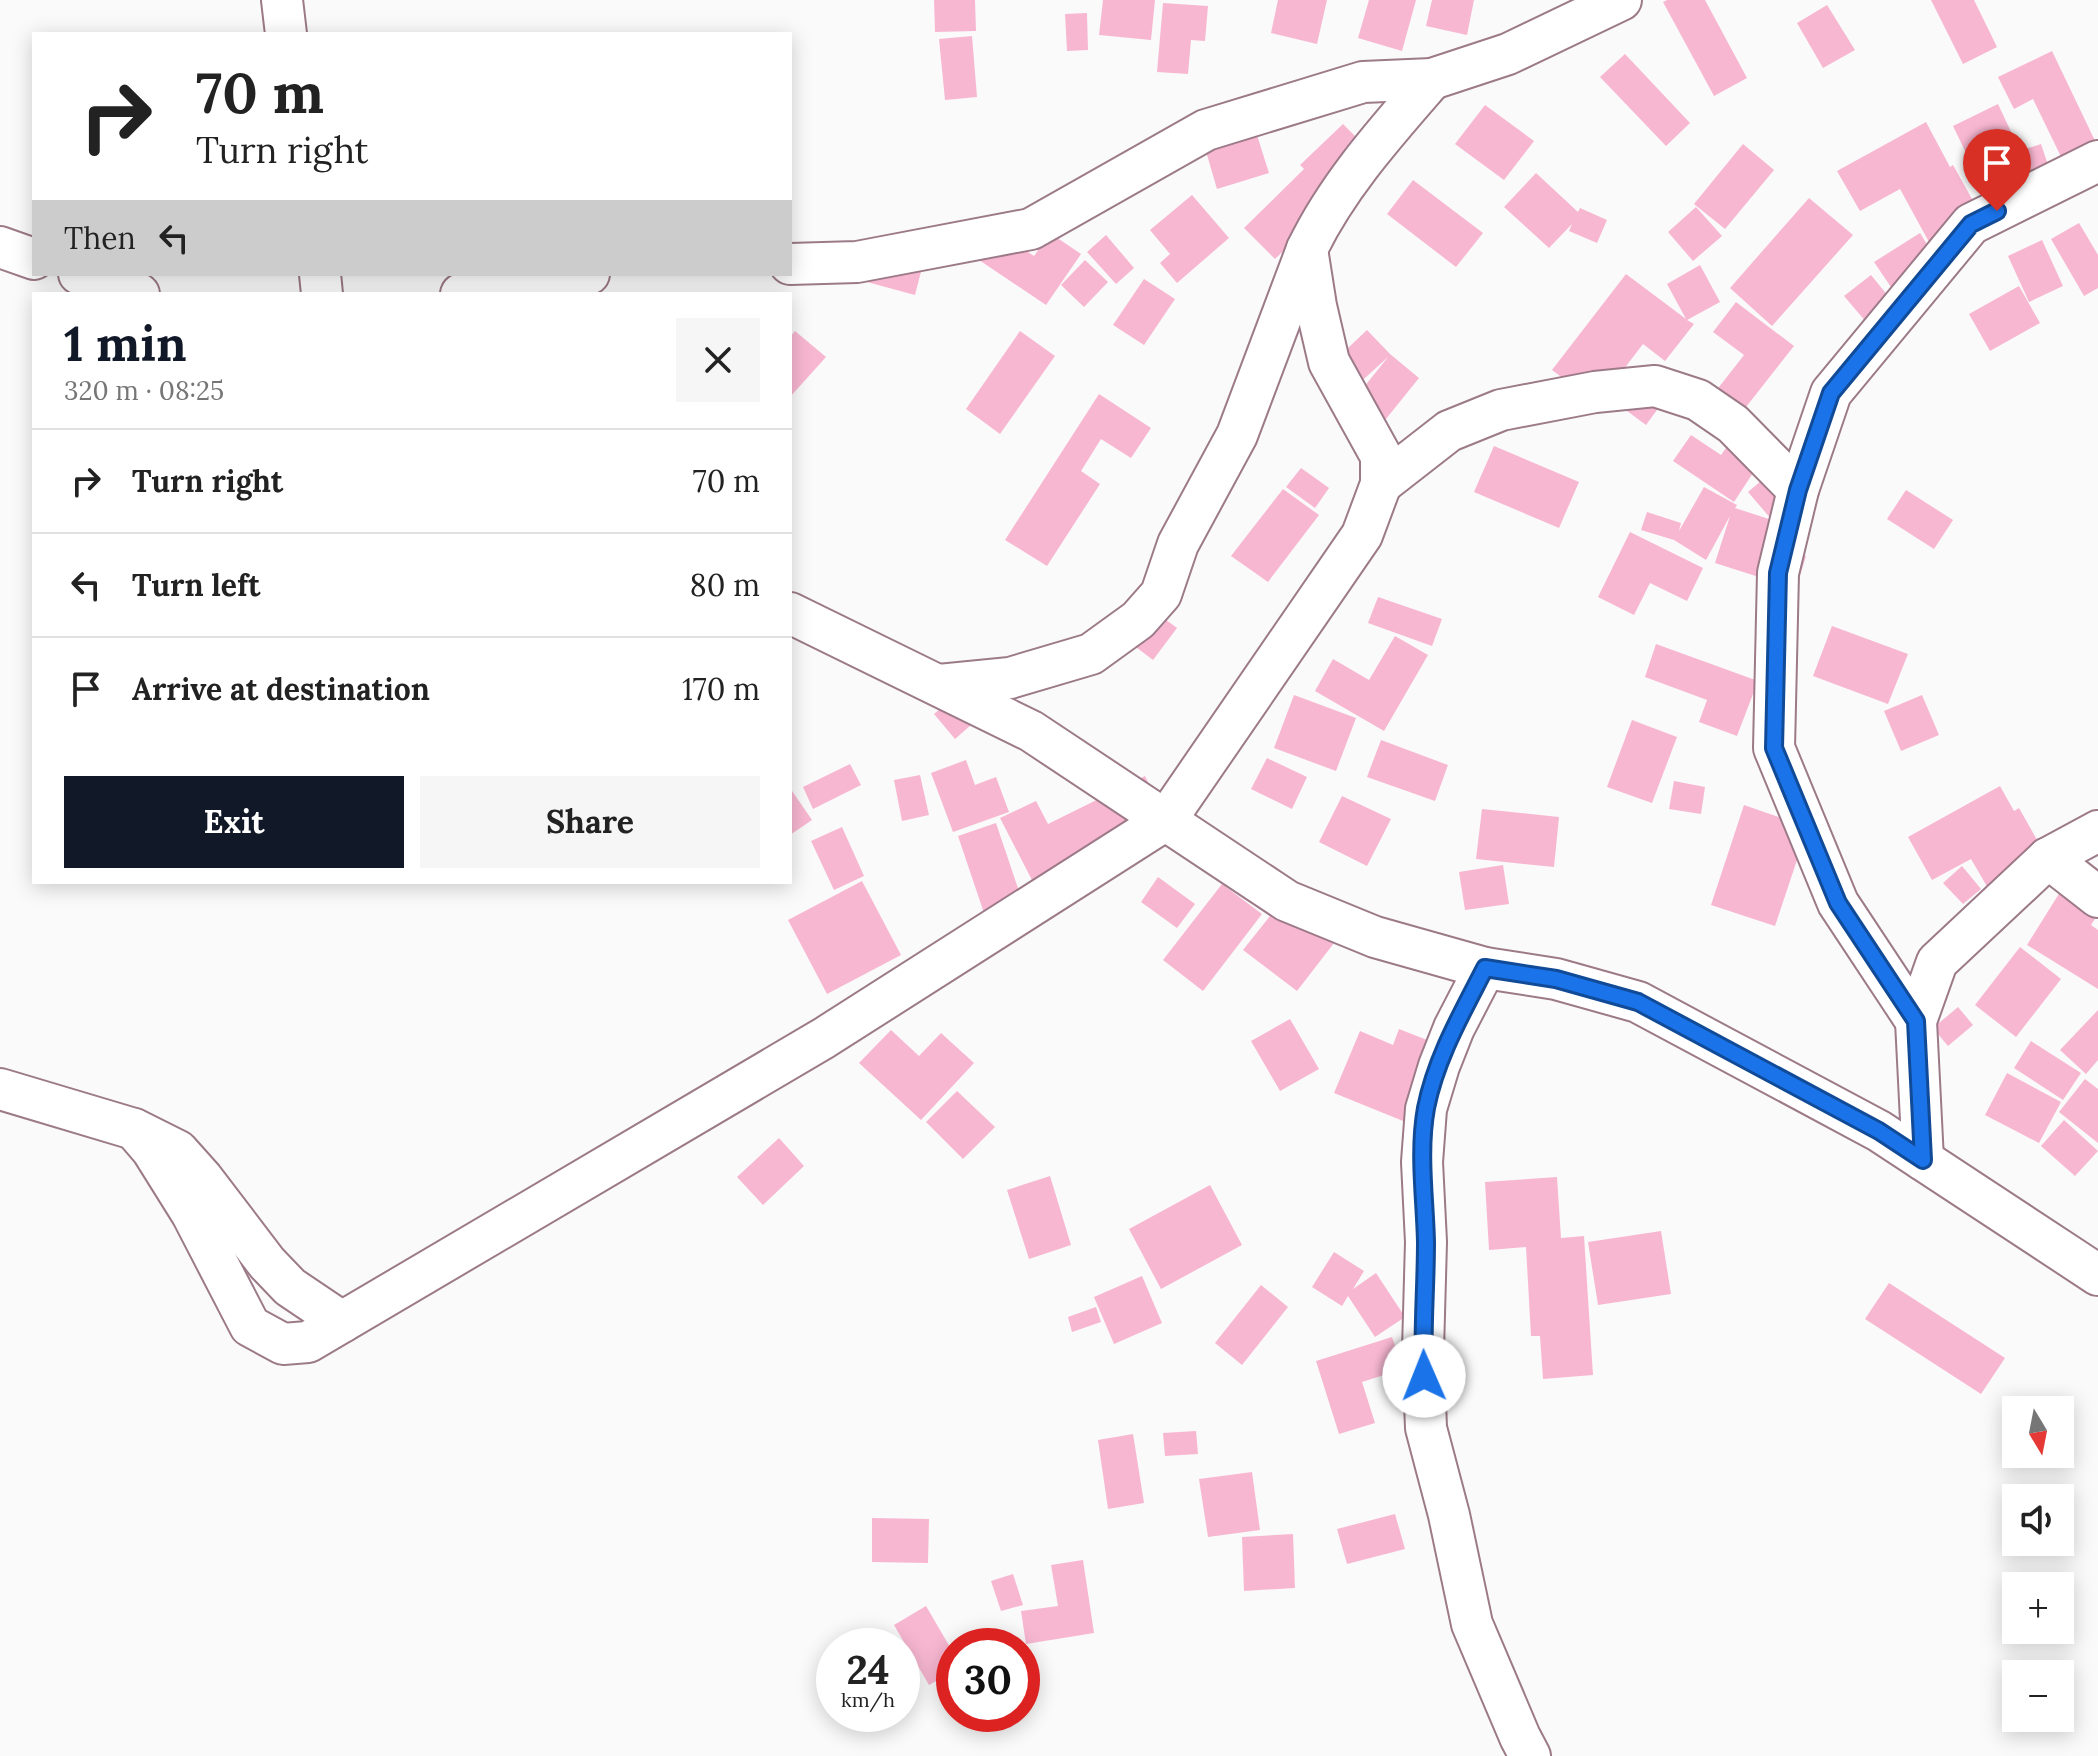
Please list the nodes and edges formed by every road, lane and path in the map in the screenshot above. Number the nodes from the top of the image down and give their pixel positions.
1 (282, 0) edge
2 (1621, 0) edge
3 (286, 32) edge
4 (1432, 79) junction
5 (2098, 161) edge
6 (0, 247) edge
7 (1307, 249) junction
8 (32, 258) edge
9 (792, 264) edge
10 (85, 276) edge
11 (563, 276) edge
12 (133, 292) edge
13 (465, 292) edge
14 (1381, 484) junction
15 (1798, 490) junction
16 (792, 614) edge
17 (938, 685) junction
18 (1166, 820) junction
19 (2098, 831) edge
20 (2048, 858) junction
21 (2098, 897) edge
22 (1485, 968) junction
23 (1916, 1021) junction
24 (0, 1089) edge
25 (134, 1129) junction
26 (1923, 1160) junction
27 (2098, 1275) edge
28 (342, 1322) junction
29 (1530, 1756) edge

1 - 3 street
2 - 4 street
4 - 7 street
4 - 9 street
5 - 15 street
6 - 8 street
7 - 14 street
7 - 17 street
10 - 12 street
11 - 13 street
14 - 15 street
14 - 18 street
15 - 23 street
16 - 17 street
17 - 18 street
18 - 22 street
18 - 28 street
19 - 20 street
20 - 21 street
20 - 23 street
22 - 26 street
22 - 29 street
23 - 26 street
24 - 25 street
25 - 28 street
25 - 28 street
26 - 27 street

